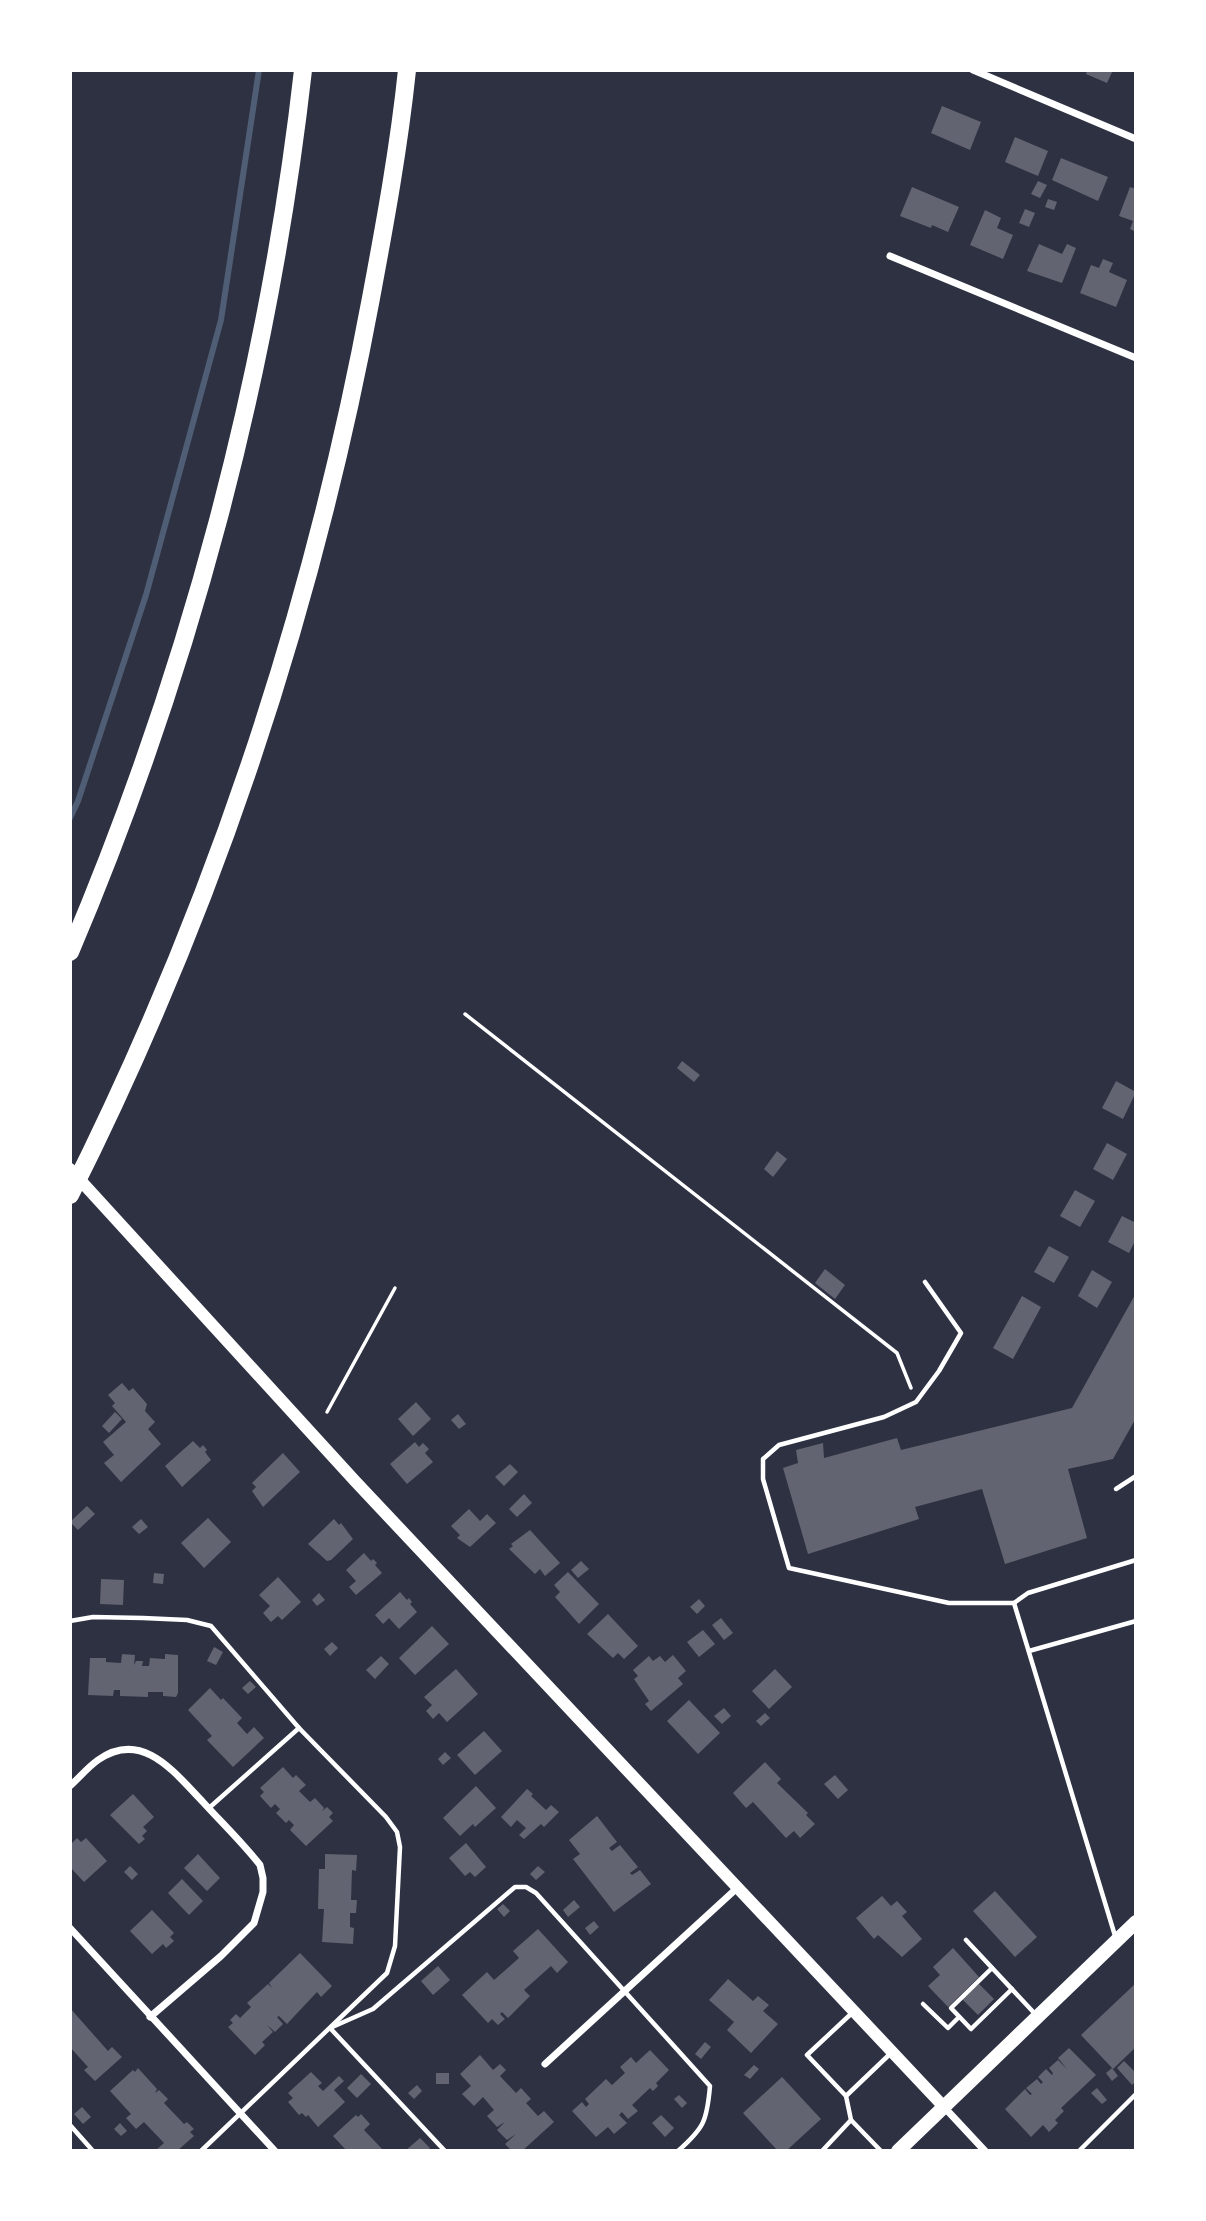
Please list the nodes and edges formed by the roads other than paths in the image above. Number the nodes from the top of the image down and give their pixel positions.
1 (303, 70) edge
2 (407, 70) edge
3 (973, 70) edge
4 (1136, 139) edge
5 (890, 256) dead end
6 (1136, 358) edge
7 (70, 952) edge
8 (70, 1169) edge
9 (70, 1194) edge
10 (925, 1282) dead end
11 (1136, 1476) edge
12 (1116, 1489) dead end
13 (1136, 1560) edge
14 (1014, 1603) junction
15 (1136, 1620) edge
16 (70, 1621) edge
17 (1029, 1651) junction
18 (299, 1728) junction
19 (70, 1786) edge
20 (209, 1808) junction
21 (736, 1889) junction
22 (1136, 1922) edge
23 (70, 1928) edge
24 (966, 1940) dead end
25 (1116, 1940) junction
26 (992, 1968) junction
27 (1012, 1989) junction
28 (624, 1992) junction
29 (923, 2004) dead end
30 (853, 2012) junction
31 (1037, 2016) junction
32 (150, 2017) junction
33 (959, 2017) junction
34 (330, 2028) junction
35 (891, 2052) junction
36 (545, 2064) dead end
37 (1136, 2094) edge
38 (846, 2096) junction
39 (944, 2107) junction
40 (242, 2114) junction
41 (851, 2120) junction
42 (70, 2125) edge
43 (93, 2151) edge
44 (201, 2151) edge
45 (275, 2151) edge
46 (444, 2151) edge
47 (678, 2151) edge
48 (822, 2151) edge
49 (881, 2151) edge
50 (898, 2151) edge
51 (985, 2151) edge
52 (1079, 2151) edge

1 - 7 highway
2 - 9 highway
3 - 4 street
5 - 6 street
8 - 21 street
10 - 14 lane
11 - 12 lane
13 - 14 lane
14 - 17 lane
15 - 17 lane
16 - 18 lane
17 - 25 lane
18 - 20 lane
18 - 34 lane
19 - 20 street
20 - 32 street
21 - 28 street
21 - 30 street
22 - 25 main road
23 - 32 street
24 - 26 lane
25 - 31 main road
26 - 27 lane
26 - 33 lane
27 - 31 lane
27 - 33 lane
28 - 34 lane
28 - 36 street
28 - 47 lane
29 - 33 lane
30 - 35 street
30 - 38 lane
31 - 39 main road
32 - 40 street
34 - 40 lane
34 - 46 lane
35 - 38 lane
35 - 39 street
37 - 52 lane
38 - 41 lane
39 - 50 main road
39 - 51 street
40 - 44 lane
40 - 45 street
41 - 48 lane
41 - 49 lane
42 - 43 lane

